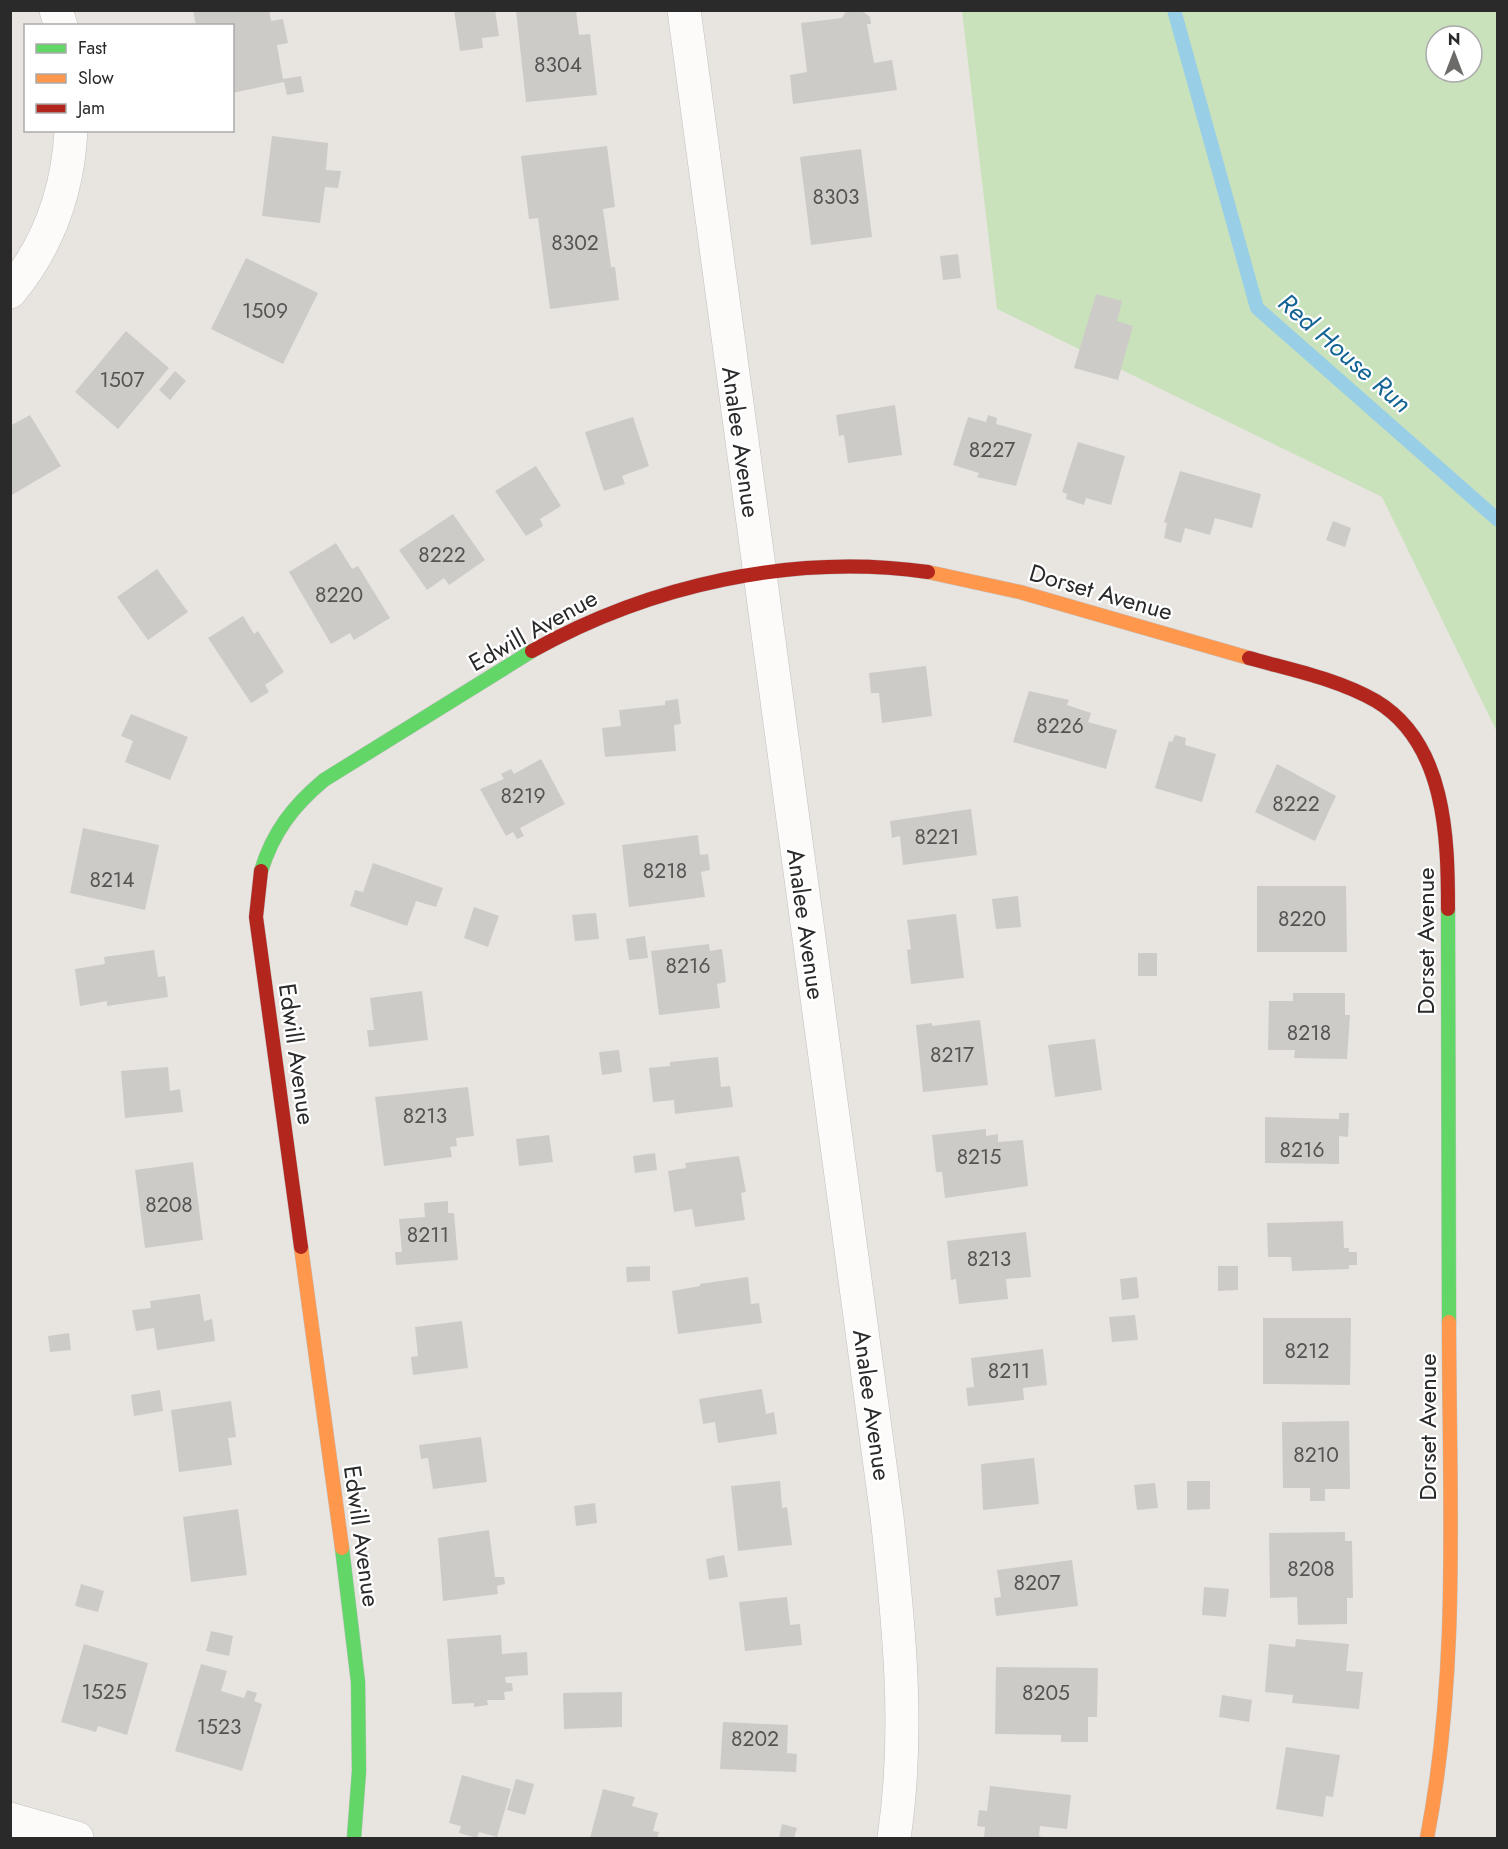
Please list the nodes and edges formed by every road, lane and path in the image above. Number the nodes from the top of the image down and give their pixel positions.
1 (684, 10) edge
2 (71, 132) edge
3 (10, 292) edge
4 (759, 576) junction
5 (10, 1819) edge
6 (77, 1839) edge
7 (354, 1839) edge
8 (894, 1839) edge
9 (1427, 1839) edge

1 - 4 street, Analee Avenue
2 - 3 street
4 - 7 street, Edwill Avenue
4 - 8 street, Analee Avenue
4 - 9 street, Dorset Avenue
5 - 6 street

